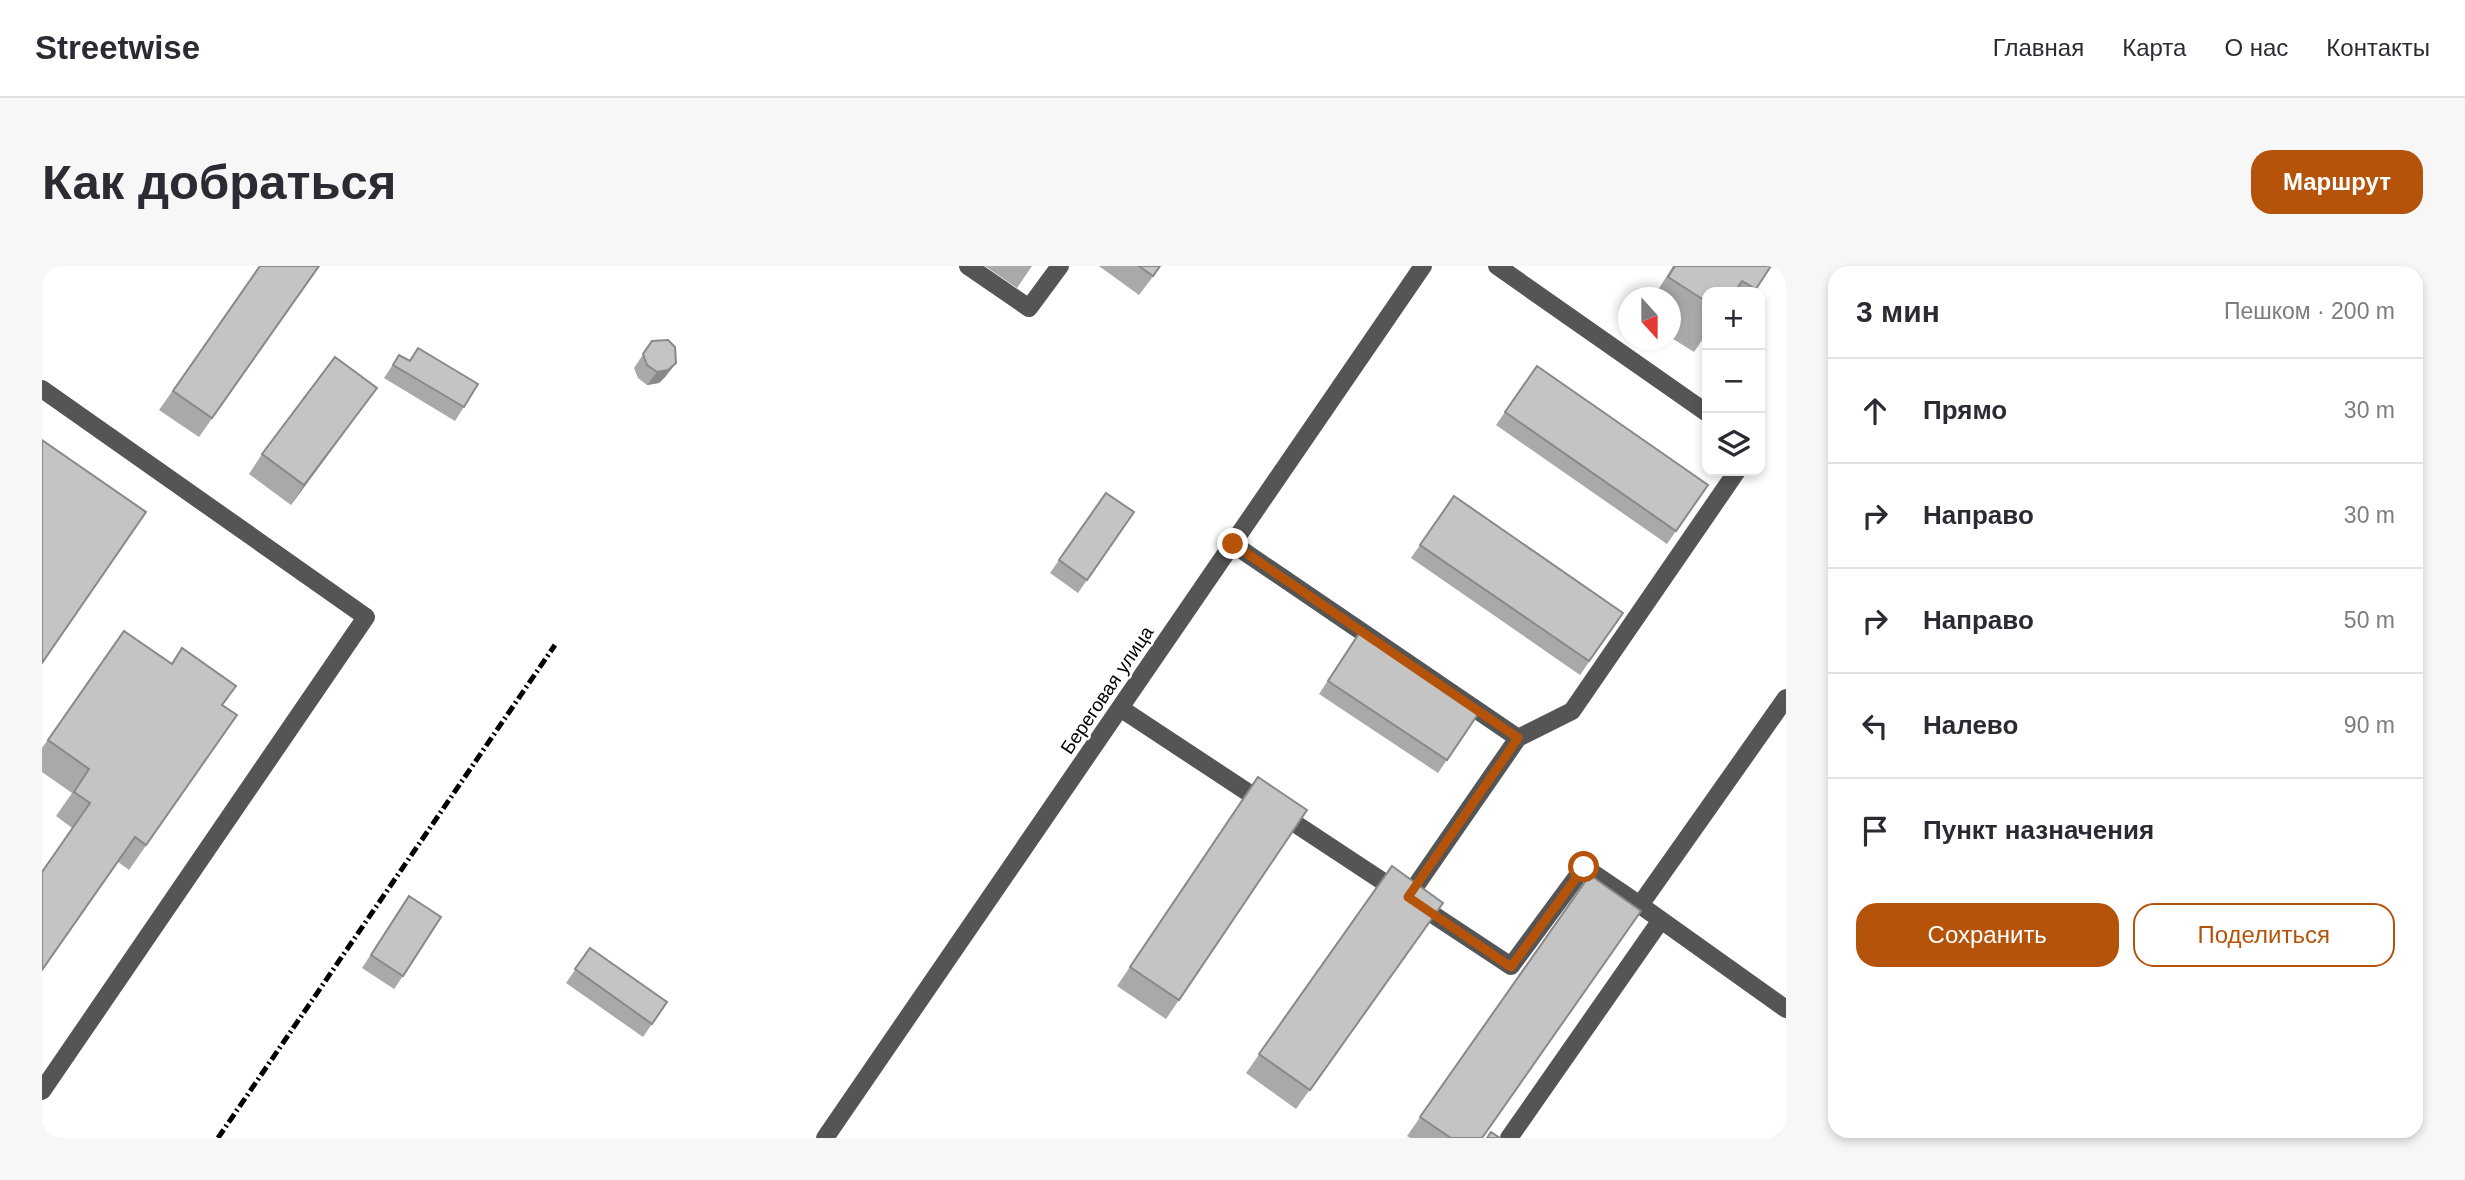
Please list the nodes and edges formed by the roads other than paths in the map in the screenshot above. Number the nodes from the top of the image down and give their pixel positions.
1 (968, 266) edge
2 (1060, 266) edge
3 (1423, 266) edge
4 (1497, 266) edge
5 (42, 389) edge
6 (1702, 410) edge
7 (1734, 476) edge
8 (1233, 544) junction
9 (1786, 698) edge
10 (1120, 708) junction
11 (1518, 738) junction
12 (1408, 897) junction
13 (1640, 905) junction
14 (1661, 920) junction
15 (1786, 1009) edge
16 (42, 1091) edge
17 (825, 1138) edge
18 (1509, 1138) edge

1 - 2 street
3 - 8 street, Береговая улица
4 - 6 street
5 - 16 street
7 - 11 street
8 - 10 street, Береговая улица
8 - 11 street
9 - 13 street
10 - 12 street
10 - 17 street, Береговая улица
11 - 12 street
12 - 13 street
13 - 14 street
14 - 15 street
14 - 18 street

